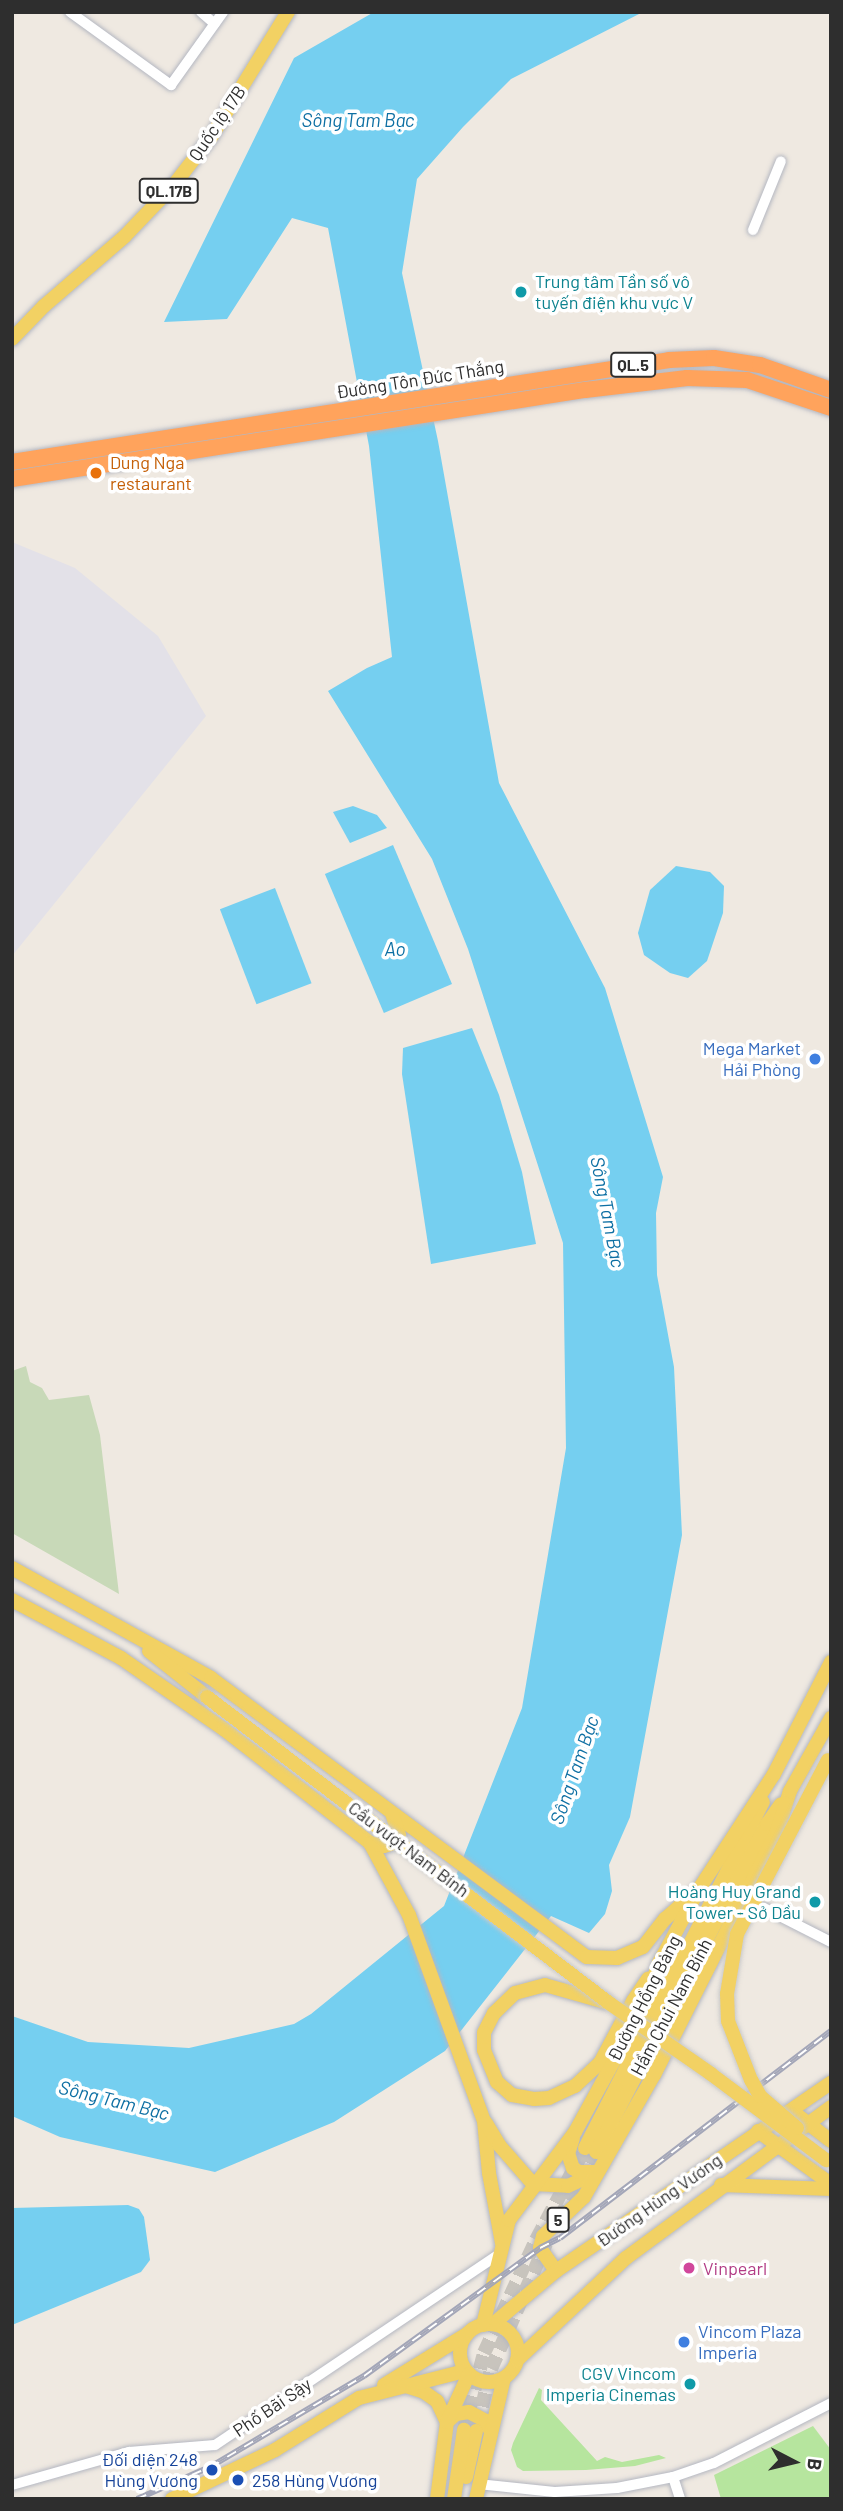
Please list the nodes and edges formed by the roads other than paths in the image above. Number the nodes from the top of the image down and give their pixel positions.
1 (201, 12) edge
2 (223, 12) edge
3 (288, 12) edge
4 (75, 14) edge
5 (215, 24) junction
6 (781, 162) dead end
7 (753, 230) dead end
8 (12, 338) edge
9 (831, 390) edge
10 (831, 408) edge
11 (12, 462) edge
12 (12, 479) edge
13 (12, 1569) edge
14 (12, 1600) edge
15 (132, 1637) junction
16 (121, 1658) junction
17 (831, 1662) edge
18 (207, 1697) junction
19 (831, 1718) edge
20 (829, 1757) edge
21 (774, 1774) junction
22 (790, 1791) junction
23 (392, 1814) junction
24 (370, 1843) junction
25 (699, 1889) junction
26 (764, 1908) dead end
27 (831, 1942) edge
28 (659, 1963) junction
29 (609, 2003) junction
30 (831, 2083) edge
31 (831, 2107) edge
32 (792, 2111) junction
33 (484, 2121) junction
34 (809, 2123) junction
35 (758, 2131) junction
36 (575, 2132) junction
37 (831, 2141) edge
38 (775, 2147) junction
39 (828, 2162) edge
40 (708, 2166) junction
41 (597, 2172) junction
42 (533, 2184) junction
43 (721, 2185) junction
44 (831, 2186) edge
45 (502, 2248) junction
46 (556, 2271) junction
47 (488, 2325) junction
48 (467, 2334) junction
49 (517, 2360) junction
50 (467, 2373) junction
51 (504, 2378) junction
52 (403, 2385) junction
53 (370, 2393) junction
54 (831, 2403) edge
55 (447, 2422) junction
56 (477, 2431) junction
57 (673, 2477) junction
58 (12, 2485) edge
59 (477, 2491) edge
60 (172, 2499) edge
61 (437, 2499) edge
62 (454, 2499) edge
63 (462, 2499) edge
64 (680, 2499) edge

1 - 5 street
2 - 5 street
3 - 8 main road, Quốc lộ 17B / QL.17B
4 - 5 street
6 - 7 street
9 - 11 highway, Đường Tôn Đức Thắng / QL.5
10 - 12 highway, QL.5
13 - 15 main road
14 - 16 main road
15 - 18 main road, Cầu vượt Nam Bính
15 - 23 main road
16 - 18 main road, Cầu vượt Nam Bính
16 - 24 main road
17 - 21 main road, Đường Hồng Bàng
18 - 29 main road, Cầu vượt Nam Bính, bridge
19 - 22 main road
20 - 39 main road, bridge
21 - 22 main road, Hầm Chui Nam Bính
21 - 25 main road, Đường Hồng Bàng
22 - 41 main road
23 - 24 main road
23 - 25 main road
24 - 33 main road
25 - 28 main road, Đường Hồng Bàng
26 - 27 street
28 - 29 main road, Cầu vượt Nam Bính
28 - 36 main road, Đường Hồng Bàng
29 - 39 main road, Cầu vượt Nam Bính, bridge
30 - 32 main road, Đường Hùng Vương
31 - 34 main road, Đường Hùng Vương
32 - 34 main road
32 - 35 main road, Đường Hùng Vương
33 - 42 main road
33 - 45 main road
34 - 37 main road
34 - 38 main road, Đường Hùng Vương
35 - 38 main road
35 - 40 main road, Đường Hùng Vương
36 - 41 main road
36 - 42 main road, Đường Hồng Bàng
38 - 43 main road, Đường Hùng Vương
38 - 44 main road
40 - 43 main road
40 - 46 main road, Đường Hùng Vương
41 - 42 main road
41 - 46 main road, 5
42 - 45 main road, Đường Hồng Bàng
43 - 44 main road
43 - 49 main road, Đường Hùng Vương
45 - 47 main road, Đường Hồng Bàng
45 - 58 street, Phố Bãi Sậy
46 - 47 main road, Đường Hùng Vương
47 - 48 main road
47 - 49 main road
48 - 50 main road
48 - 53 main road
49 - 51 main road
50 - 51 main road
50 - 52 main road
50 - 55 main road
51 - 56 main road
52 - 53 main road
52 - 55 main road
53 - 60 main road
54 - 57 street
55 - 56 main road
55 - 61 main road
56 - 59 main road
56 - 62 main road
56 - 63 main road
57 - 59 street
57 - 64 street

